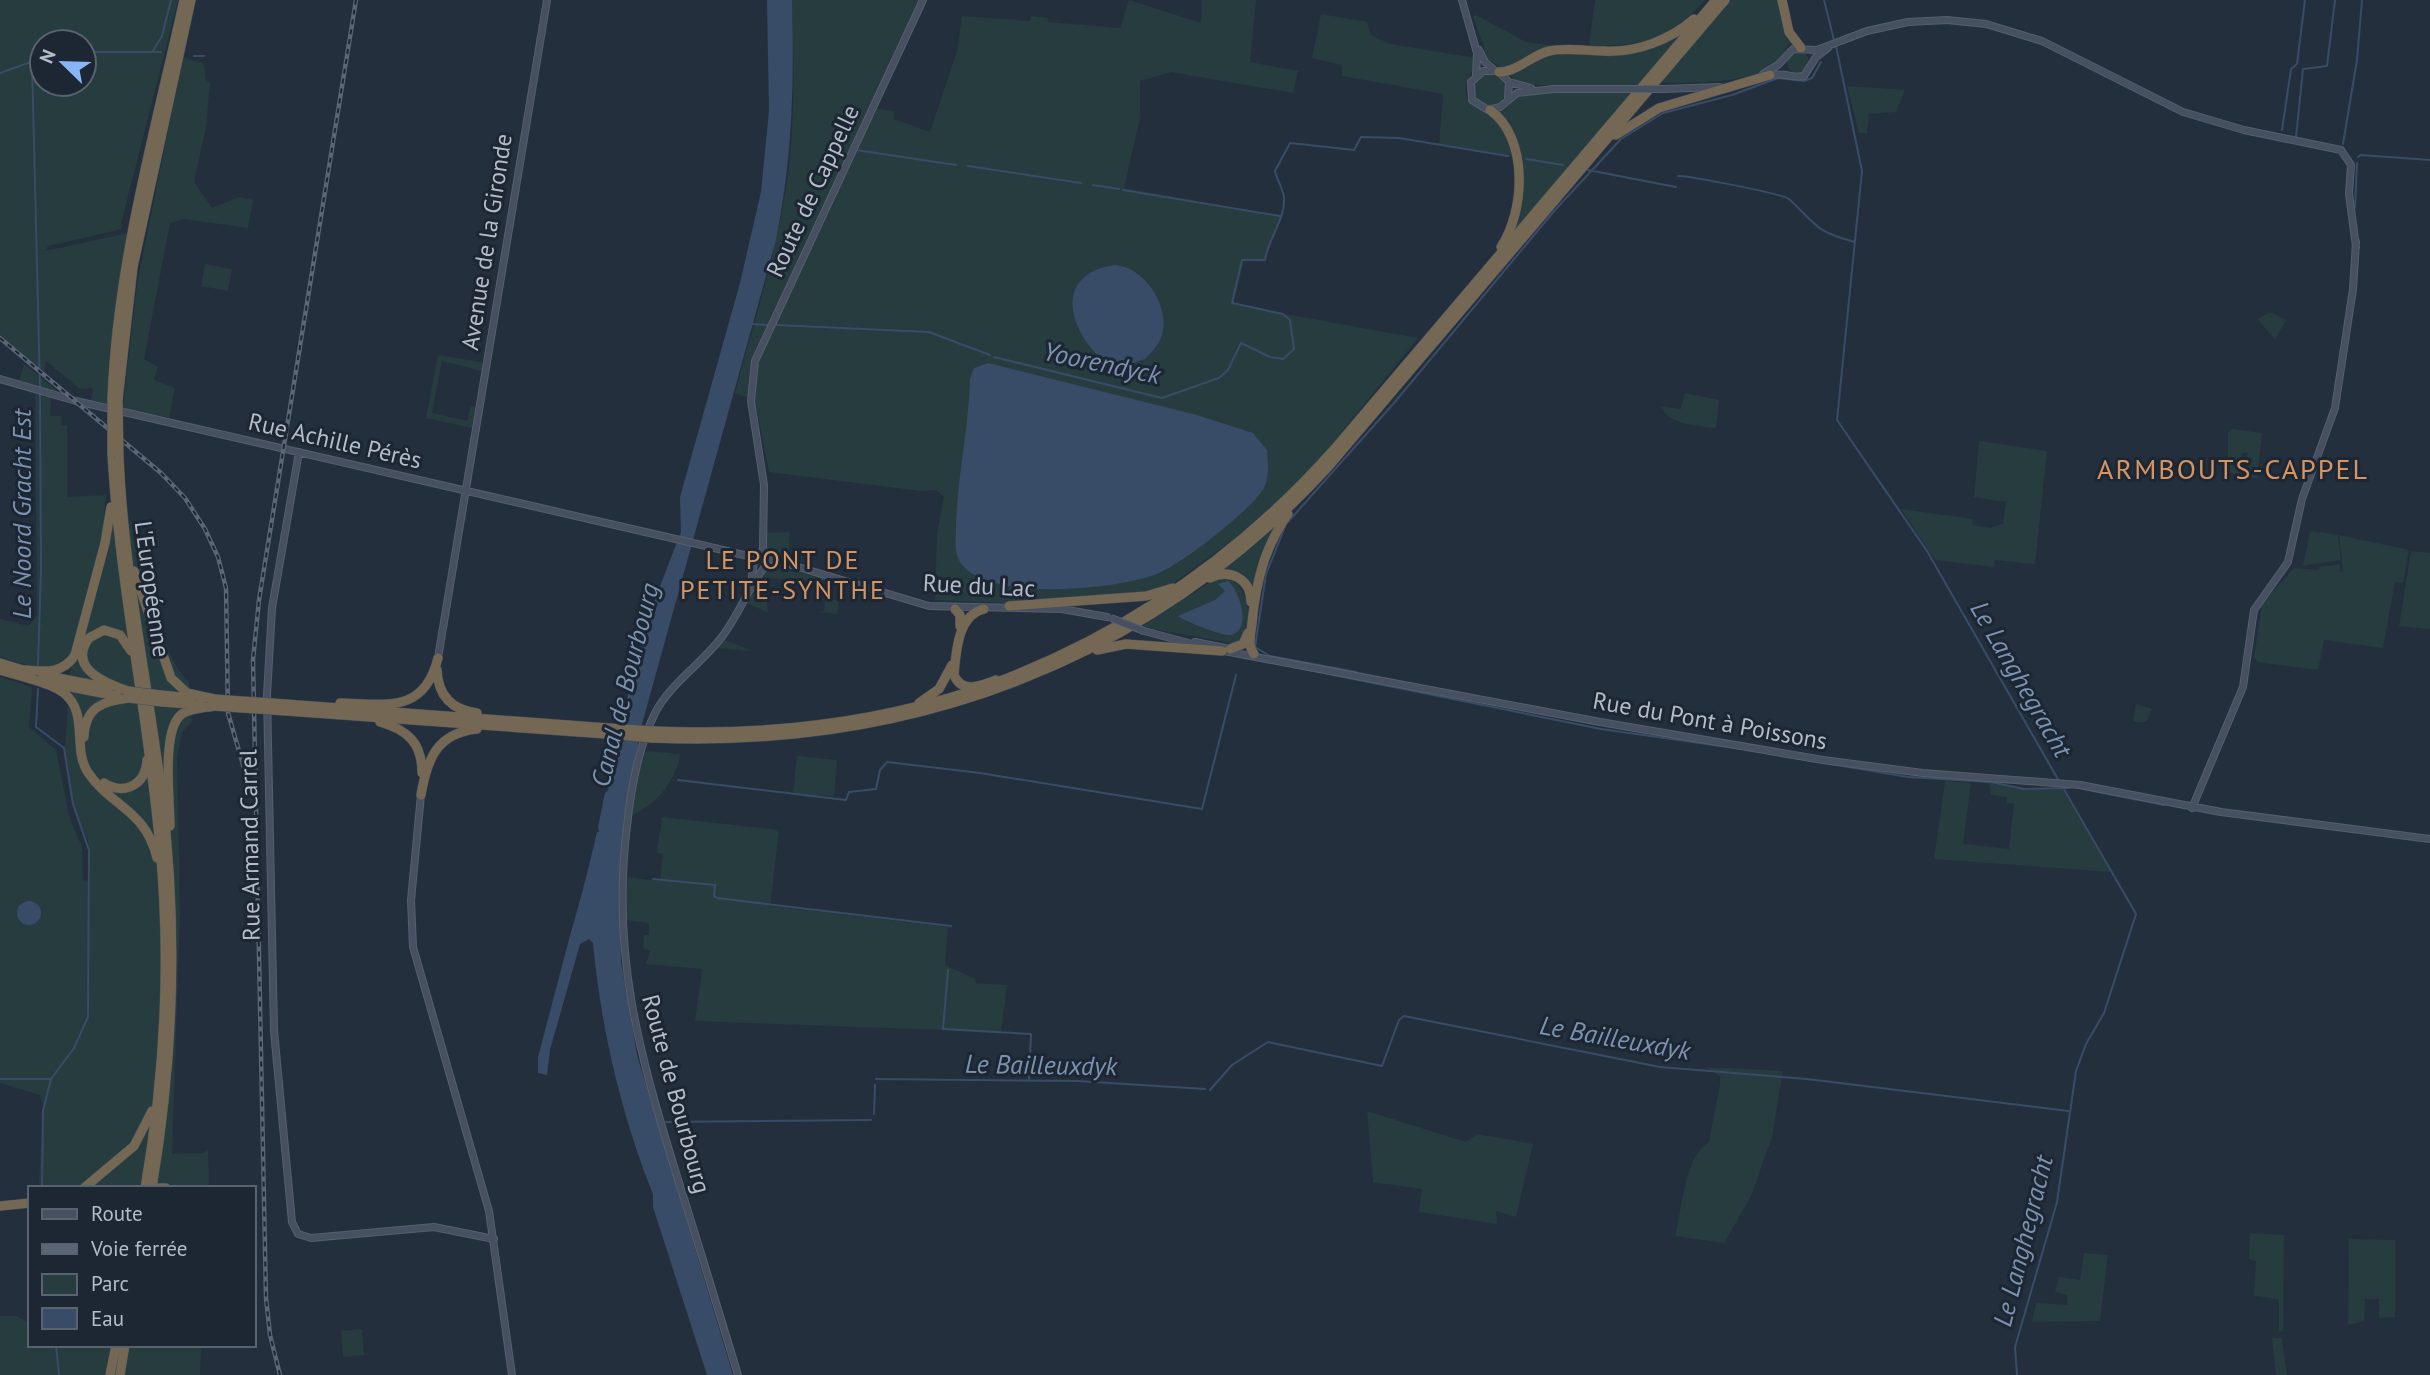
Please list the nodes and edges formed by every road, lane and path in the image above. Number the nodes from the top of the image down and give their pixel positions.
1 (184, 0) edge
2 (191, 0) edge
3 (547, 0) edge
4 (923, 0) edge
5 (1462, 0) edge
6 (1714, 0) edge
7 (1725, 0) edge
8 (1782, 0) edge
9 (1470, 25) junction
10 (1832, 44) junction
11 (1803, 49) junction
12 (1785, 56) junction
13 (1813, 62) junction
14 (1497, 71) junction
15 (1787, 72) junction
16 (1476, 75) junction
17 (1770, 75) junction
18 (1509, 82) junction
19 (1745, 82) junction
20 (1554, 89) junction
21 (1508, 98) junction
22 (1490, 110) junction
23 (1572, 181) junction
24 (139, 220) junction
25 (1461, 301) junction
26 (0, 379) edge
27 (299, 452) junction
28 (115, 455) junction
29 (1313, 482) junction
30 (466, 490) junction
31 (122, 506) junction
32 (764, 515) junction
33 (767, 556) junction
34 (755, 558) junction
35 (1216, 561) junction
36 (764, 567) junction
37 (818, 573) junction
38 (852, 581) junction
39 (1178, 597) junction
40 (1009, 606) junction
41 (983, 607) junction
42 (955, 609) junction
43 (972, 609) junction
44 (1109, 617) junction
45 (731, 623) junction
46 (960, 626) junction
47 (1251, 636) junction
48 (1229, 651) junction
49 (1254, 654) junction
50 (438, 658) junction
51 (1062, 662) junction
52 (0, 663) edge
53 (1292, 664) junction
54 (1039, 666) junction
55 (0, 670) edge
56 (25, 674) junction
57 (139, 686) junction
58 (128, 695) junction
59 (214, 703) junction
60 (272, 707) junction
61 (361, 717) junction
62 (863, 719) junction
63 (549, 723) junction
64 (529, 729) junction
65 (607, 731) junction
66 (653, 735) junction
67 (148, 741) junction
68 (421, 794) junction
69 (2194, 807) junction
70 (2430, 839) edge
71 (167, 907) junction
72 (161, 1057) junction
73 (86, 1186) edge
74 (152, 1186) edge
75 (28, 1206) edge
76 (0, 1208) edge
77 (494, 1239) junction
78 (116, 1347) edge
79 (124, 1347) edge
80 (110, 1375) edge
81 (118, 1375) edge
82 (512, 1375) edge
83 (738, 1375) edge

1 - 24 highway, L'Européenne
2 - 24 highway, L'Européenne
3 - 30 street, Avenue de la Gironde
4 - 32 street, Route de Cappelle
5 - 9 street
6 - 14 highway
6 - 25 highway
7 - 23 highway
8 - 11 highway
9 - 14 street
9 - 16 street
10 - 11 street
10 - 13 street
10 - 69 street
11 - 12 street
11 - 13 street
12 - 15 street
12 - 19 street
13 - 15 street
14 - 16 street
14 - 18 street
15 - 17 street
16 - 22 street
17 - 19 street
17 - 23 highway
18 - 20 street
18 - 21 street
19 - 20 street, bridge
20 - 21 street
21 - 22 street
22 - 25 highway
23 - 29 highway
24 - 28 highway, L'Européenne, bridge
25 - 35 highway
26 - 27 street, Rue Achille Pérès
27 - 30 street, Rue Achille Pérès
27 - 77 street, Rue Armand Carrel
28 - 31 highway, L'Européenne
28 - 56 highway
28 - 57 highway, L'Européenne
29 - 39 highway
29 - 47 highway
30 - 34 street, Rue Achille Pérès
30 - 50 street, Avenue de la Gironde
31 - 59 highway
31 - 71 highway, L'Européenne
32 - 33 street
32 - 34 street
33 - 34 street, Rue du Lac
33 - 36 street
33 - 37 street, Rue du Lac
34 - 36 street, Rue du Lac
34 - 45 street
35 - 40 highway
35 - 54 highway
36 - 37 street, Rue du Lac
36 - 45 street
37 - 38 street, Rue du Lac
38 - 41 street, Rue du Lac
38 - 42 street, Rue du Lac
39 - 48 highway
39 - 51 highway
40 - 41 street, Rue du Lac
40 - 44 street, Rue du Lac
41 - 43 street, Rue du Lac
41 - 44 street, Rue du Lac
41 - 54 highway
42 - 43 street, Rue du Lac
42 - 46 highway
43 - 46 highway
44 - 48 street, Rue du Pont à Poissons, bridge
45 - 83 street, Route de Bourbourg
46 - 62 highway
47 - 48 highway
47 - 49 highway
48 - 49 street, Rue du Pont à Poissons
48 - 51 highway
48 - 53 street, Rue du Pont à Poissons
49 - 53 street, Rue du Pont à Poissons
50 - 60 highway
50 - 63 highway
51 - 66 highway
52 - 56 highway
53 - 69 street, Rue du Pont à Poissons
54 - 62 highway
55 - 56 highway
56 - 58 highway
56 - 58 highway
56 - 71 highway
57 - 58 highway
57 - 67 highway, L'Européenne
58 - 59 highway, bridge
58 - 67 highway
59 - 60 highway, bridge
59 - 71 highway
60 - 61 highway
60 - 63 highway
61 - 64 highway
61 - 68 highway
62 - 66 highway
63 - 65 highway
64 - 65 highway
64 - 68 highway
65 - 66 highway, bridge
67 - 71 highway, L'Européenne
68 - 77 street
69 - 70 street, Rue du Pont à Poissons
71 - 72 highway, L'Européenne
71 - 74 highway, L'Européenne
72 - 73 highway
72 - 74 highway, L'Européenne
75 - 76 highway
77 - 82 street
78 - 80 highway
79 - 81 highway

